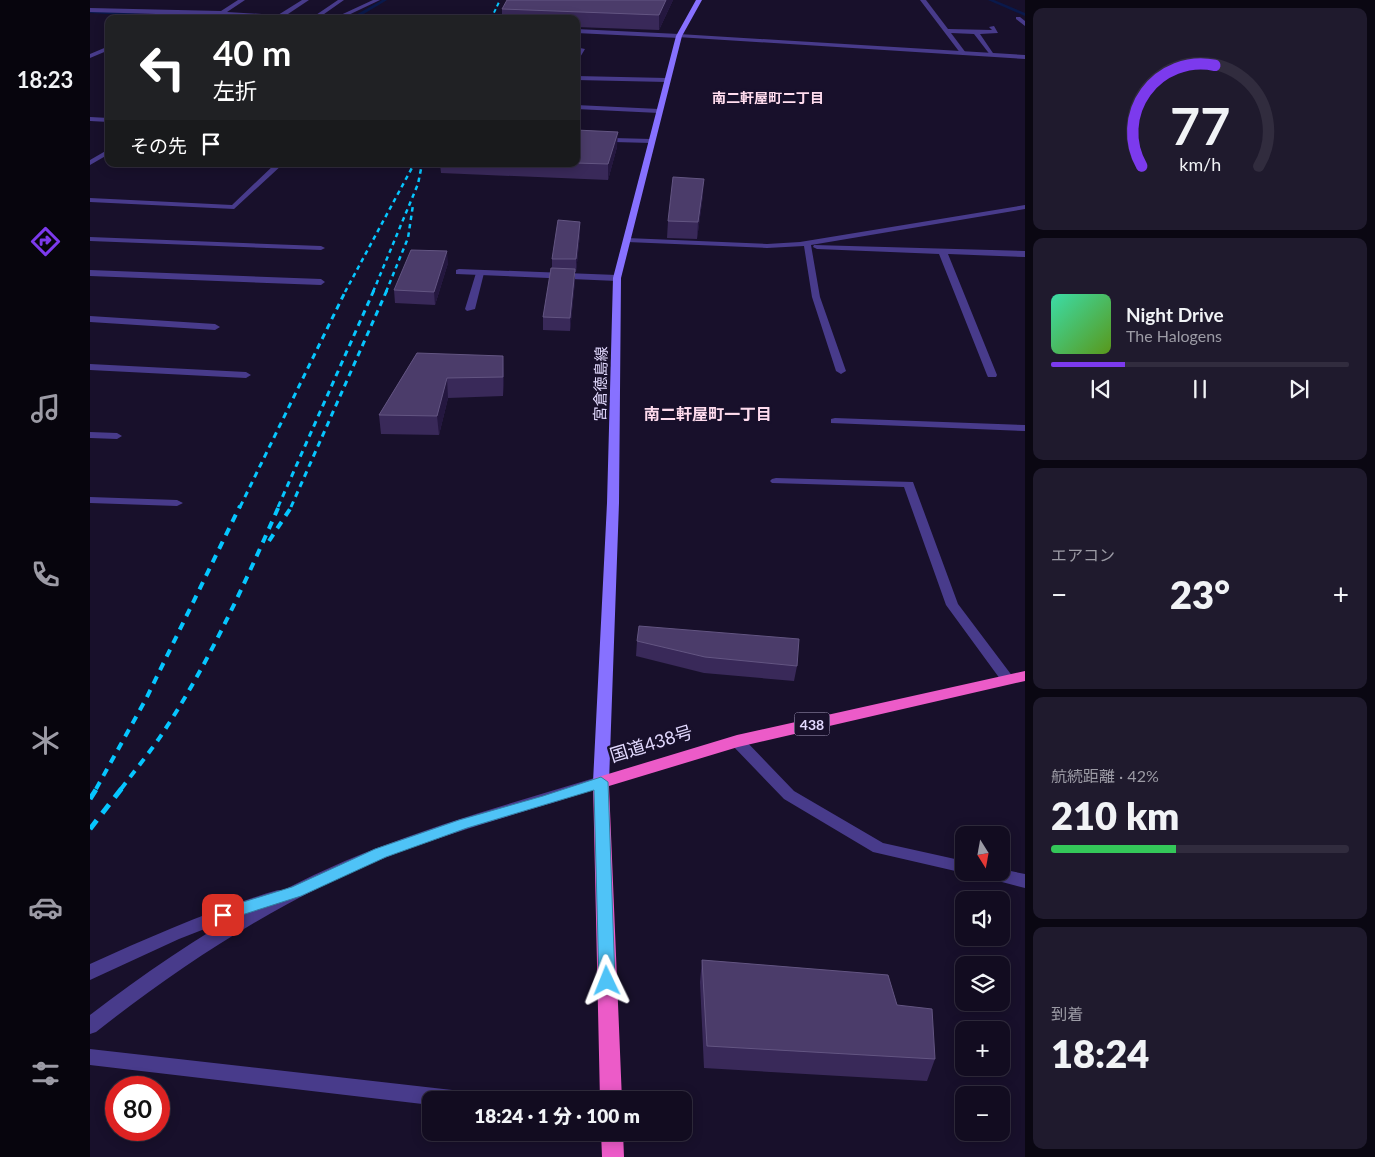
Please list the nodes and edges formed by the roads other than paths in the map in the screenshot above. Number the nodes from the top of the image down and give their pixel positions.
1 (242, 0) edge
2 (306, 0) edge
3 (341, 0) edge
4 (377, 0) edge
5 (699, 0) edge
6 (924, 0) edge
7 (129, 5) dead end
8 (90, 10) edge
9 (120, 10) junction
10 (171, 11) junction
11 (222, 13) junction
12 (168, 15) edge
13 (250, 15) edge
14 (282, 15) edge
15 (319, 15) edge
16 (344, 15) edge
17 (1018, 18) dead end
18 (1025, 24) edge
19 (992, 28) dead end
20 (580, 31) edge
21 (947, 31) junction
22 (976, 32) junction
23 (679, 36) junction
24 (582, 49) dead end
25 (105, 50) edge
26 (580, 53) edge
27 (963, 54) junction
28 (993, 55) junction
29 (90, 56) edge
30 (1025, 57) edge
31 (580, 78) edge
32 (668, 80) junction
33 (580, 107) edge
34 (659, 111) junction
35 (90, 119) edge
36 (105, 120) edge
37 (580, 138) edge
38 (651, 141) junction
39 (94, 155) edge
40 (90, 163) edge
41 (275, 167) edge
42 (90, 200) edge
43 (1025, 207) edge
44 (90, 239) edge
45 (627, 240) junction
46 (804, 245) junction
47 (321, 248) dead end
48 (942, 250) junction
49 (1025, 254) edge
50 (90, 272) edge
51 (459, 272) dead end
52 (480, 273) junction
53 (617, 278) junction
54 (321, 282) dead end
55 (470, 309) dead end
56 (90, 319) edge
57 (215, 327) dead end
58 (90, 367) edge
59 (841, 371) dead end
60 (246, 375) dead end
61 (992, 375) dead end
62 (835, 421) dead end
63 (1025, 428) edge
64 (90, 435) edge
65 (117, 436) dead end
66 (776, 481) dead end
67 (90, 500) edge
68 (177, 503) dead end
69 (1025, 676) edge
70 (1008, 680) junction
71 (737, 741) junction
72 (601, 782) junction
73 (955, 865) edge
74 (1010, 877) edge
75 (1025, 881) edge
76 (296, 891) junction
77 (90, 972) edge
78 (90, 1026) edge
79 (90, 1057) edge
80 (611, 1091) edge
81 (422, 1095) edge
82 (612, 1141) edge
83 (613, 1157) edge

1 - 11 street
2 - 14 street
3 - 15 street
4 - 16 street
5 - 23 main road, 宮倉徳島線
6 - 21 street
7 - 9 street
8 - 9 street
9 - 10 street
10 - 11 street
10 - 12 street
11 - 13 street
17 - 18 street
19 - 22 street
20 - 23 street
21 - 22 street
21 - 27 street
22 - 28 street
23 - 27 street
23 - 32 main road, 宮倉徳島線
24 - 26 street
25 - 29 street
27 - 28 street
28 - 30 street
31 - 32 street
32 - 34 main road, 宮倉徳島線
33 - 34 street
34 - 38 main road, 宮倉徳島線
35 - 36 street
37 - 38 street
38 - 45 main road, 宮倉徳島線
39 - 40 street
41 - 42 street
43 - 46 street
44 - 47 street
45 - 46 street
45 - 53 main road, 宮倉徳島線
46 - 48 street
46 - 59 street
48 - 49 street
48 - 61 street
50 - 54 street
51 - 52 street
52 - 53 street
52 - 55 street
53 - 72 main road, 宮倉徳島線
56 - 57 street
58 - 60 street
62 - 63 street
64 - 65 street
66 - 70 street
67 - 68 street
69 - 70 highway, 国道438号 / 438
70 - 71 highway, 国道438号 / 438
71 - 72 highway, 国道438号 / 438
71 - 73 street
72 - 76 street
72 - 80 highway, 国道438号
74 - 75 street
76 - 77 street
76 - 78 street
79 - 81 street
82 - 83 highway

